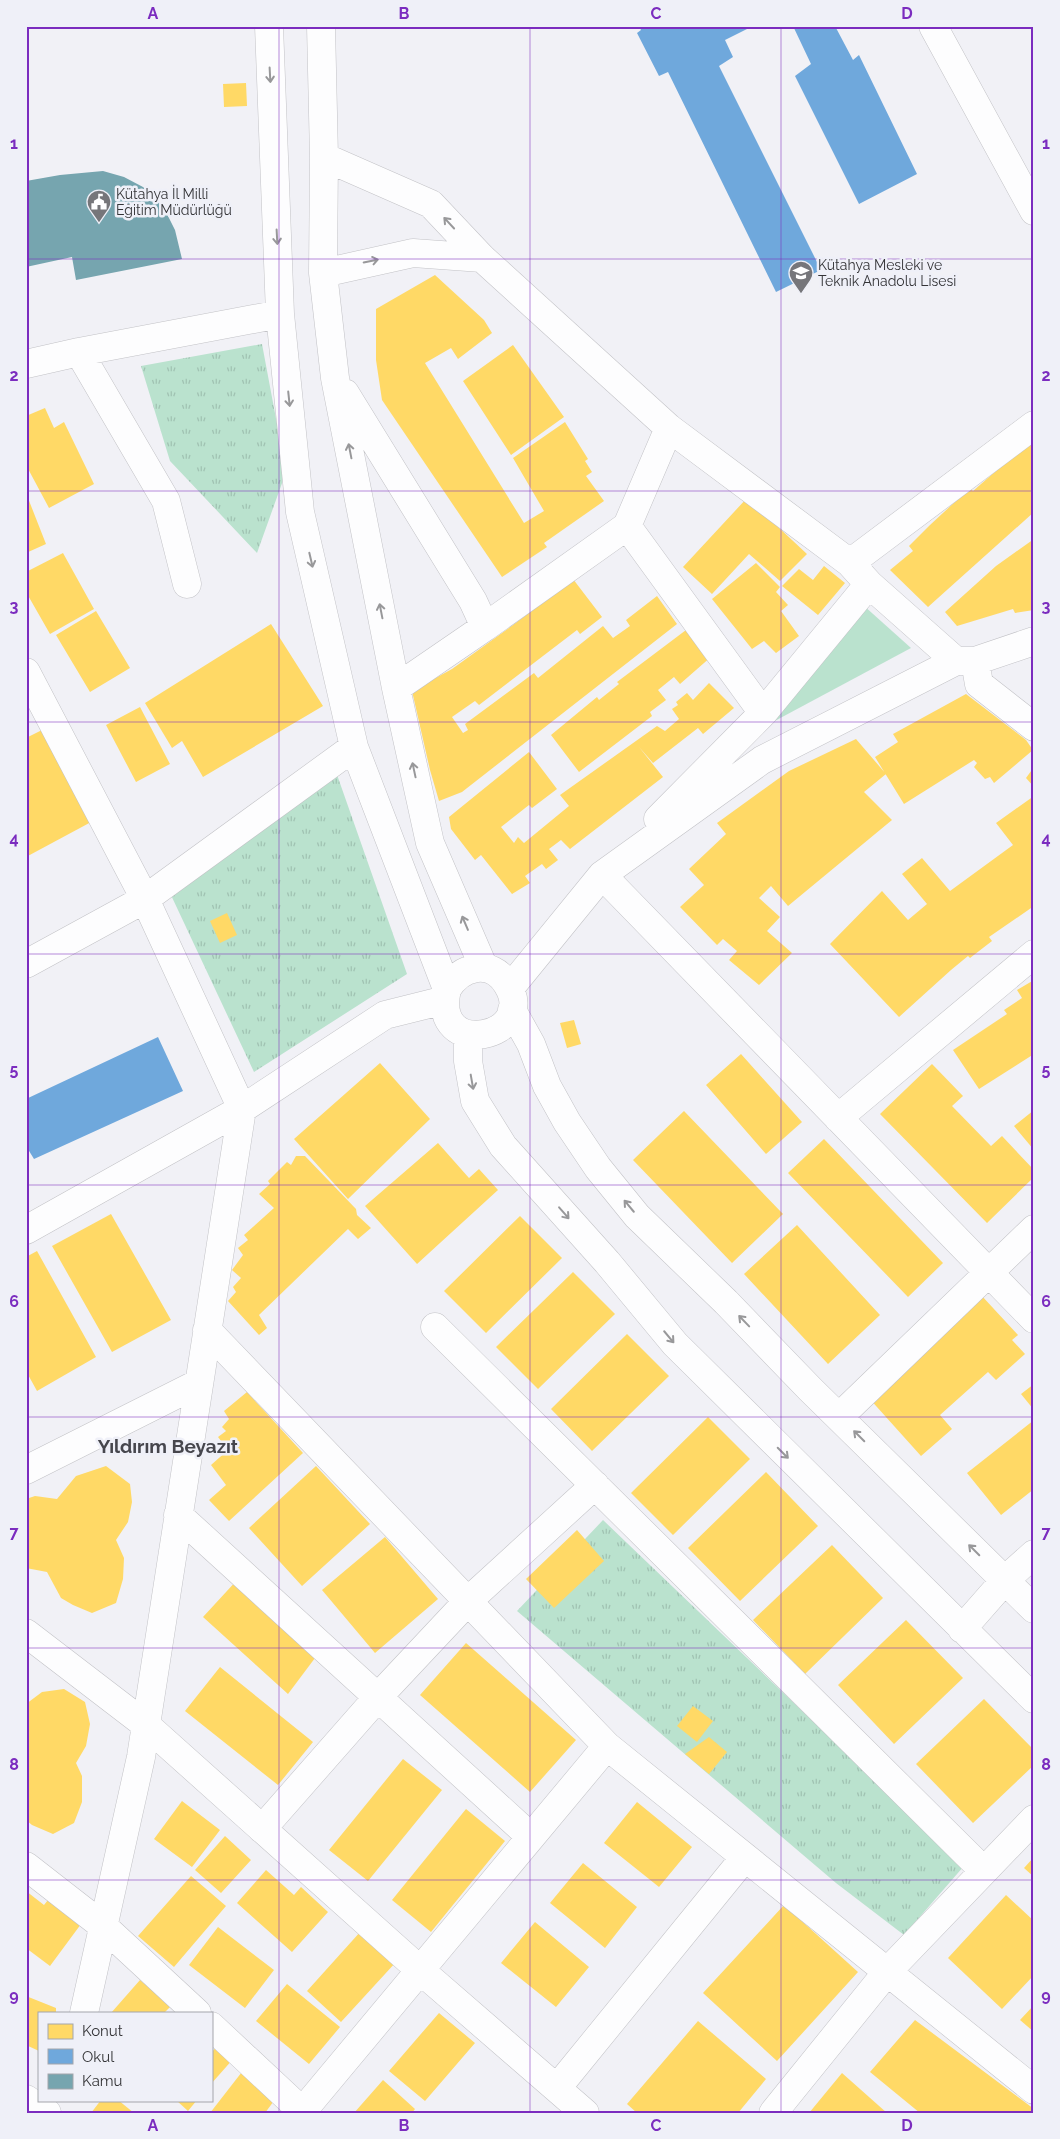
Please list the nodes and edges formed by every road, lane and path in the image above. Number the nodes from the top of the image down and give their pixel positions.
1 (268, 26) edge
2 (321, 26) edge
3 (933, 26) edge
4 (324, 157) junction
5 (1034, 211) edge
6 (482, 258) junction
7 (323, 273) junction
8 (280, 314) junction
9 (79, 352) junction
10 (26, 364) edge
11 (336, 378) junction
12 (1034, 425) edge
13 (669, 428) junction
14 (627, 526) junction
15 (850, 563) junction
16 (187, 584) dead end
17 (869, 584) junction
18 (486, 627) junction
19 (1034, 641) edge
20 (966, 661) junction
21 (26, 672) edge
22 (396, 688) junction
23 (763, 713) junction
24 (1034, 727) edge
25 (354, 747) junction
26 (602, 876) junction
27 (145, 899) junction
28 (1034, 954) edge
29 (26, 964) edge
30 (500, 985) junction
31 (446, 994) junction
32 (385, 1015) junction
33 (463, 1031) junction
34 (242, 1109) junction
35 (838, 1118) junction
36 (1034, 1229) edge
37 (26, 1230) edge
38 (988, 1272) junction
39 (1034, 1319) edge
40 (434, 1327) dead end
41 (207, 1330) junction
42 (199, 1383) junction
43 (839, 1417) junction
44 (26, 1470) edge
45 (595, 1485) junction
46 (178, 1515) junction
47 (1034, 1554) edge
48 (1005, 1580) junction
49 (468, 1601) junction
50 (1034, 1609) edge
51 (962, 1628) junction
52 (26, 1633) edge
53 (378, 1697) junction
54 (1034, 1700) edge
55 (146, 1725) junction
56 (607, 1746) junction
57 (1034, 1819) edge
58 (262, 1829) junction
59 (531, 1837) junction
60 (745, 1856) junction
61 (26, 1866) edge
62 (984, 1871) junction
63 (103, 1926) junction
64 (420, 1970) junction
65 (887, 1972) junction
66 (84, 2012) edge
67 (196, 2012) edge
68 (212, 2027) edge
69 (557, 2088) junction
70 (1034, 2090) edge
71 (26, 2099) edge
72 (302, 2112) edge
73 (47, 2113) edge
74 (585, 2113) edge
75 (772, 2113) edge

1 -> 8 street
2 - 4 street
3 - 5 street
6 -> 4 street
4 - 7 street
7 -> 6 street
6 - 13 street
7 - 11 street
8 - 9 street
8 -> 25 street
9 - 10 street
9 - 16 street
11 - 18 street
22 -> 11 street
12 - 15 street
13 - 14 street
13 - 15 street
14 - 18 street
14 - 23 street
15 - 17 street
17 - 20 street
17 - 23 street
18 - 22 street
19 - 20 street
20 - 24 street
20 - 26 street
21 - 27 street
30 -> 22 street
23 - 26 street
25 - 27 street
25 - 31 street
26 - 30 street
26 - 35 street
27 - 29 street
27 - 34 street
28 - 35 street
30 - 31 street
30 - 33 street
43 -> 30 street
31 - 32 street
31 - 33 street
32 - 33 street
32 - 34 street
33 -> 51 street
34 - 37 street
34 - 41 street
35 - 38 street
36 - 38 street
38 - 39 street
38 - 43 street
40 - 45 street
41 - 42 street
41 - 49 street
42 - 44 street
42 - 46 street
48 -> 43 street
45 - 49 street
45 - 62 street
46 - 53 street
46 - 55 street
47 - 48 street
48 - 50 street
48 - 51 street
49 - 53 street
49 - 56 street
51 - 54 street
52 - 55 street
53 - 58 street
53 - 59 street
55 - 58 street
55 - 63 street
56 - 59 street
56 - 60 street
57 - 62 street
58 - 64 street
59 - 64 street
60 - 65 street
60 - 69 street
61 - 63 street
62 - 65 street
63 - 66 street
63 - 67 street
64 - 69 street
64 - 72 street
65 - 70 street
65 - 75 street
68 - 72 street
69 - 74 street
71 - 73 street

